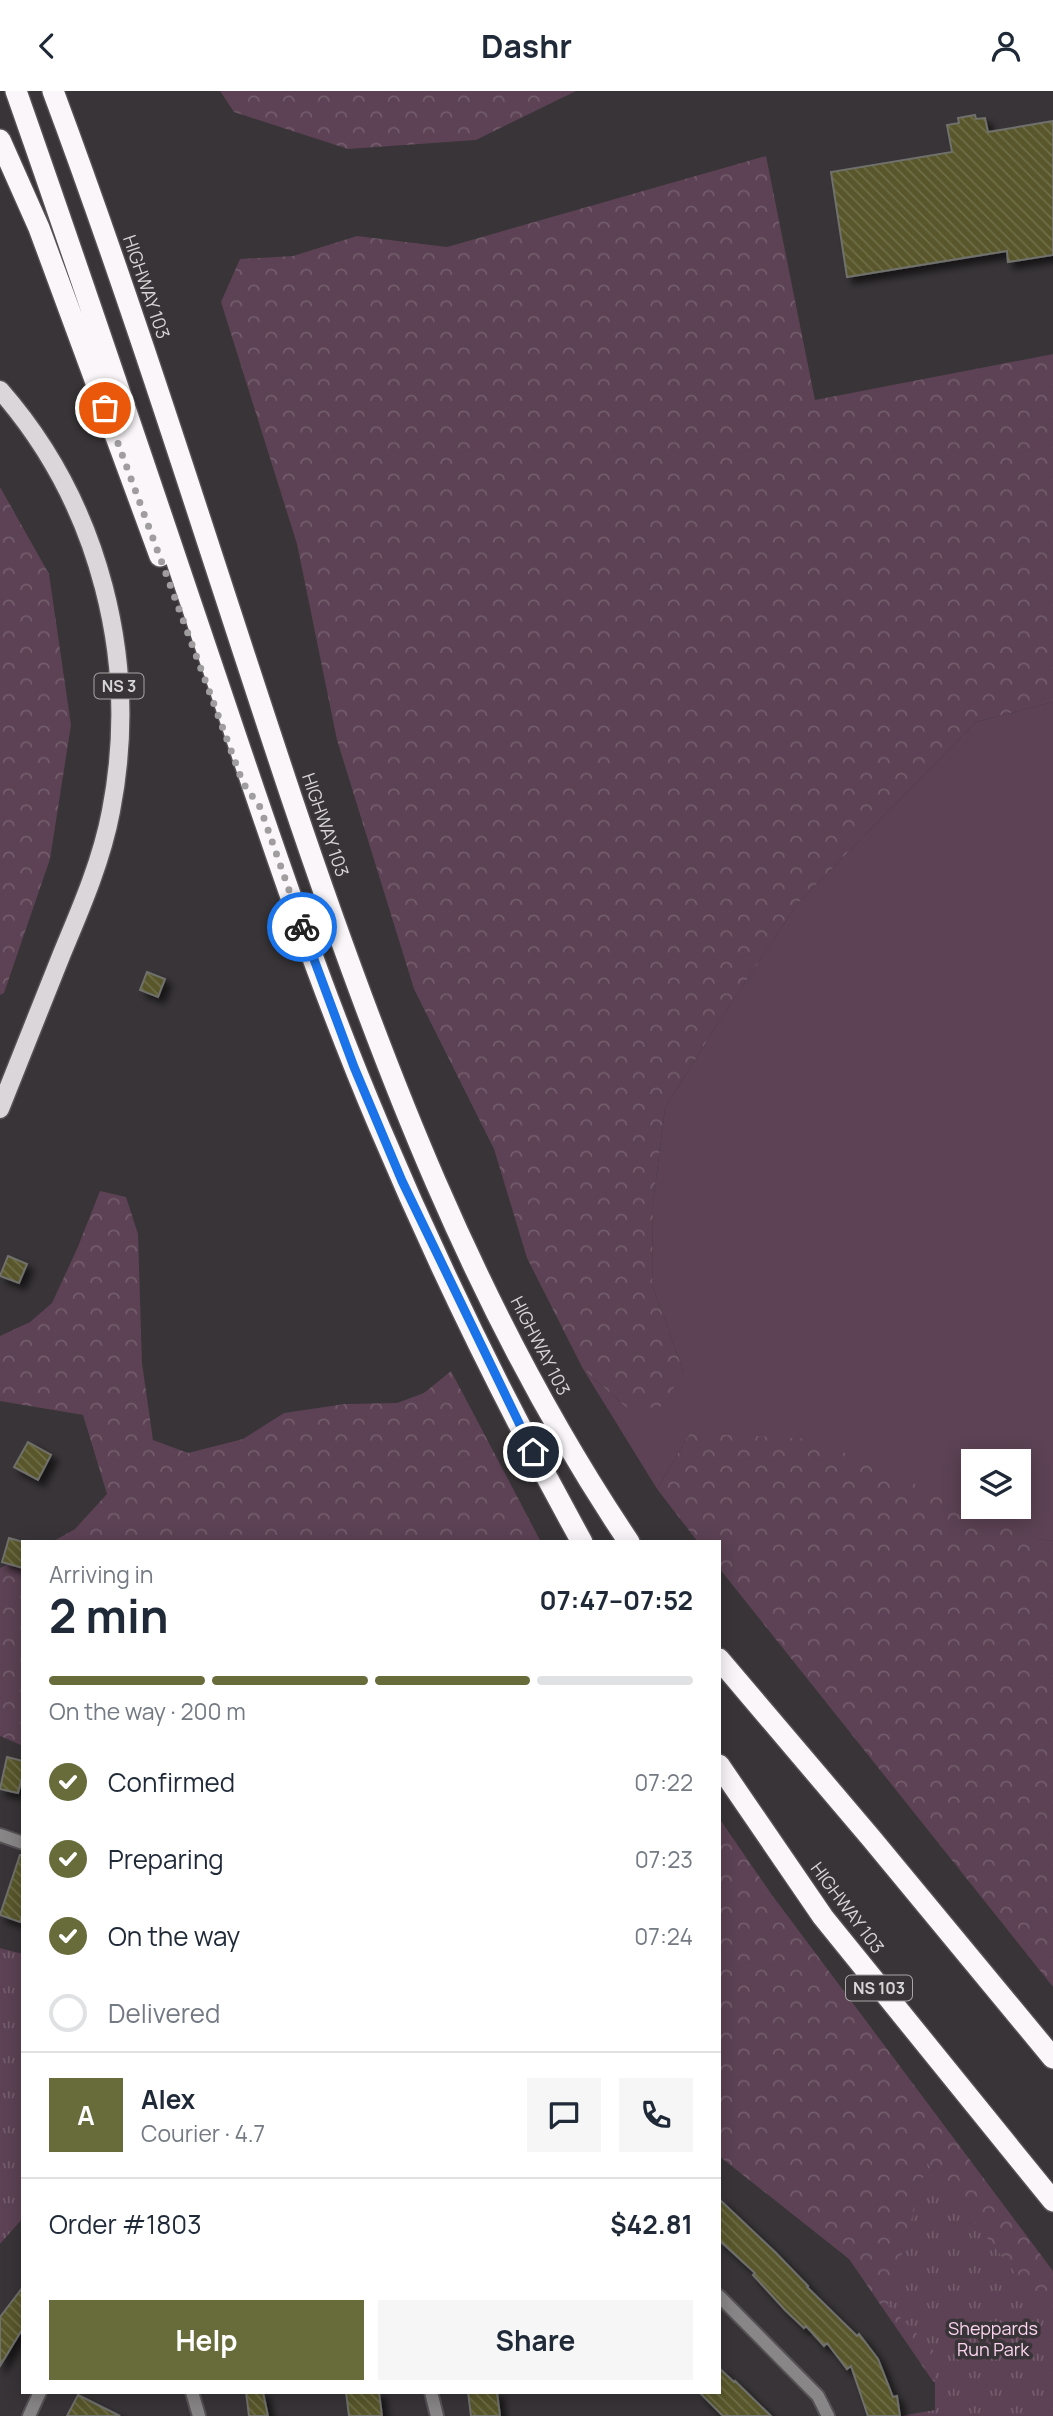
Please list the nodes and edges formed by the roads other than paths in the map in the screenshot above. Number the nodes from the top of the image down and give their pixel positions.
1 (16, 91) edge
2 (53, 91) edge
3 (67, 91) edge
4 (0, 140) edge
5 (79, 163) junction
6 (0, 390) edge
7 (260, 807) junction
8 (0, 1109) edge
9 (581, 1540) edge
10 (628, 1540) edge
11 (721, 1661) edge
12 (721, 1768) edge
13 (0, 1835) edge
14 (21, 1842) edge
15 (1053, 2058) edge
16 (1053, 2201) edge
17 (721, 2298) edge
18 (39, 2394) edge
19 (193, 2394) edge
20 (431, 2394) edge
21 (29, 2416) edge
22 (200, 2416) edge
23 (437, 2416) edge
24 (828, 2416) edge

1 - 7 highway
2 - 5 highway, HIGHWAY 103
3 - 5 highway
4 - 7 highway
5 - 10 highway, HIGHWAY 103
6 - 8 main road, NS 3
7 - 9 highway
11 - 15 highway
12 - 16 highway, HIGHWAY 103 / NS 103
13 - 14 street
17 - 24 street
18 - 21 street
19 - 22 street
20 - 23 street

